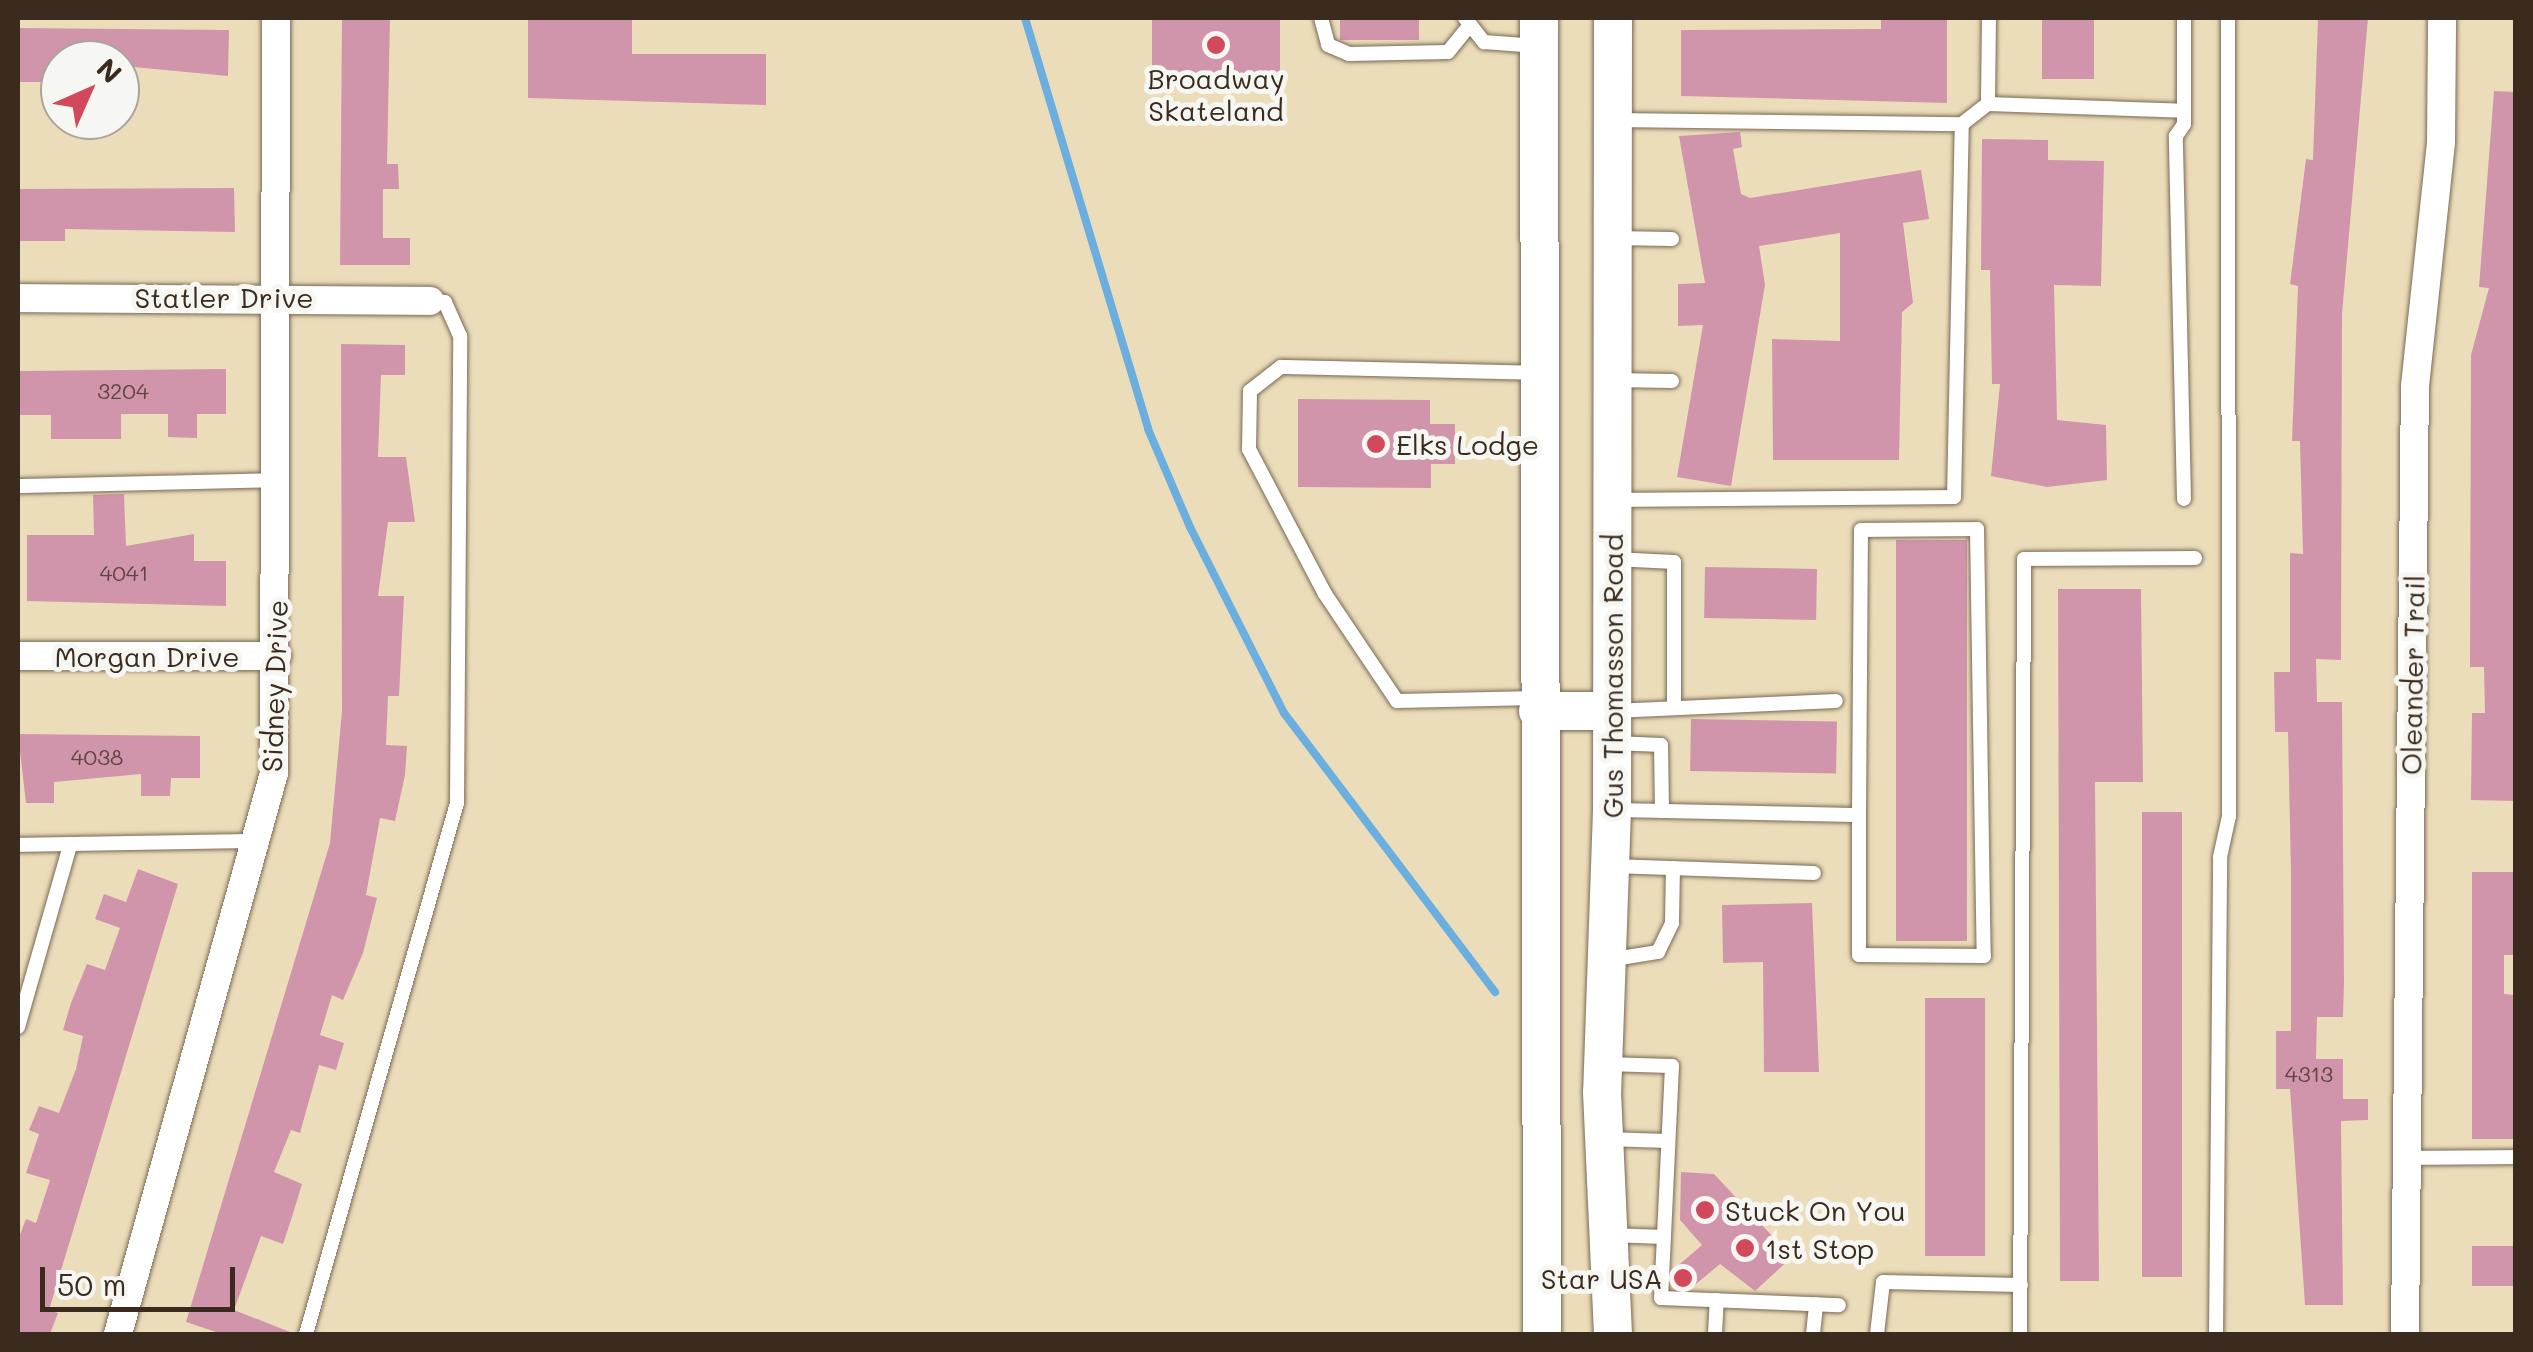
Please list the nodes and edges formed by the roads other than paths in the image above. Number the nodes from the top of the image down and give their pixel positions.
1 (276, 18) edge
2 (1321, 18) edge
3 (1612, 18) edge
4 (1988, 18) edge
5 (2184, 18) edge
6 (2228, 18) edge
7 (2442, 18) edge
8 (1467, 22) edge
9 (1539, 32) edge
10 (1988, 104) junction
11 (2184, 111) junction
12 (1613, 120) junction
13 (1962, 124) junction
14 (1613, 238) junction
15 (1672, 239) dead end
16 (272, 296) junction
17 (18, 298) edge
18 (430, 301) joint
19 (1538, 373) junction
20 (1612, 380) junction
21 (1672, 381) dead end
22 (277, 480) junction
23 (18, 486) edge
24 (2184, 498) dead end
25 (1612, 500) junction
26 (2196, 558) dead end
27 (1613, 559) junction
28 (18, 656) edge
29 (277, 656) junction
30 (1836, 701) dead end
31 (1538, 705) junction
32 (1674, 708) junction
33 (1613, 727) junction
34 (1612, 810) junction
35 (1662, 811) junction
36 (1859, 815) junction
37 (257, 840) junction
38 (18, 845) edge
39 (70, 846) junction
40 (1611, 866) junction
41 (1673, 868) junction
42 (1814, 873) dead end
43 (1608, 960) junction
44 (18, 1027) edge
45 (1604, 1064) junction
46 (1604, 1140) junction
47 (1668, 1141) junction
48 (2516, 1157) edge
49 (2406, 1158) junction
50 (1609, 1235) junction
51 (1664, 1236) junction
52 (2020, 1285) junction
53 (1718, 1300) junction
54 (1816, 1304) junction
55 (1839, 1305) dead end
56 (118, 1334) edge
57 (306, 1334) edge
58 (1542, 1334) edge
59 (1614, 1334) edge
60 (1715, 1334) edge
61 (1812, 1334) edge
62 (1876, 1334) edge
63 (2020, 1334) edge
64 (2216, 1334) edge
65 (2405, 1334) edge

1 - 16 street, Sidney Drive
2 - 8 lane
3 - 12 main road, Gus Thomasson Road
4 - 10 lane
5 - 11 lane
6 - 64 lane
7 - 49 street, Oleander Trail
8 - 9 lane
9 - 19 main road
10 - 11 lane
10 - 13 lane
11 - 24 lane
12 - 13 lane
12 - 14 main road, Gus Thomasson Road
13 - 25 lane
14 - 15 lane
14 - 20 main road, Gus Thomasson Road
16 - 17 street, Statler Drive
16 - 18 street, Statler Drive
16 - 22 street, Sidney Drive
18 - 57 lane
19 - 31 main road
19 - 31 lane
20 - 21 lane
20 - 25 main road, Gus Thomasson Road
22 - 23 lane
22 - 29 street, Sidney Drive
25 - 27 main road, Gus Thomasson Road
26 - 52 lane
27 - 32 lane
27 - 33 main road, Gus Thomasson Road
28 - 29 street, Morgan Drive
29 - 37 street, Sidney Drive
30 - 32 lane
31 - 33 main road
31 - 58 main road
32 - 33 lane
33 - 34 main road, Gus Thomasson Road
33 - 35 lane
34 - 35 lane
34 - 40 main road, Gus Thomasson Road
35 - 36 lane
36 - 36 lane
37 - 39 lane
37 - 56 street, Sidney Drive
38 - 39 lane
39 - 44 lane
40 - 41 lane
40 - 43 main road, Gus Thomasson Road
41 - 42 lane
41 - 43 lane
43 - 45 main road, Gus Thomasson Road
45 - 46 main road, Gus Thomasson Road
45 - 47 lane
46 - 47 lane
46 - 50 main road, Gus Thomasson Road
47 - 51 lane
48 - 49 lane
49 - 65 street, Oleander Trail
50 - 51 lane
50 - 59 main road, Gus Thomasson Road
51 - 53 lane
52 - 62 lane
52 - 63 lane
53 - 54 lane
53 - 60 lane
54 - 55 lane
54 - 61 lane

